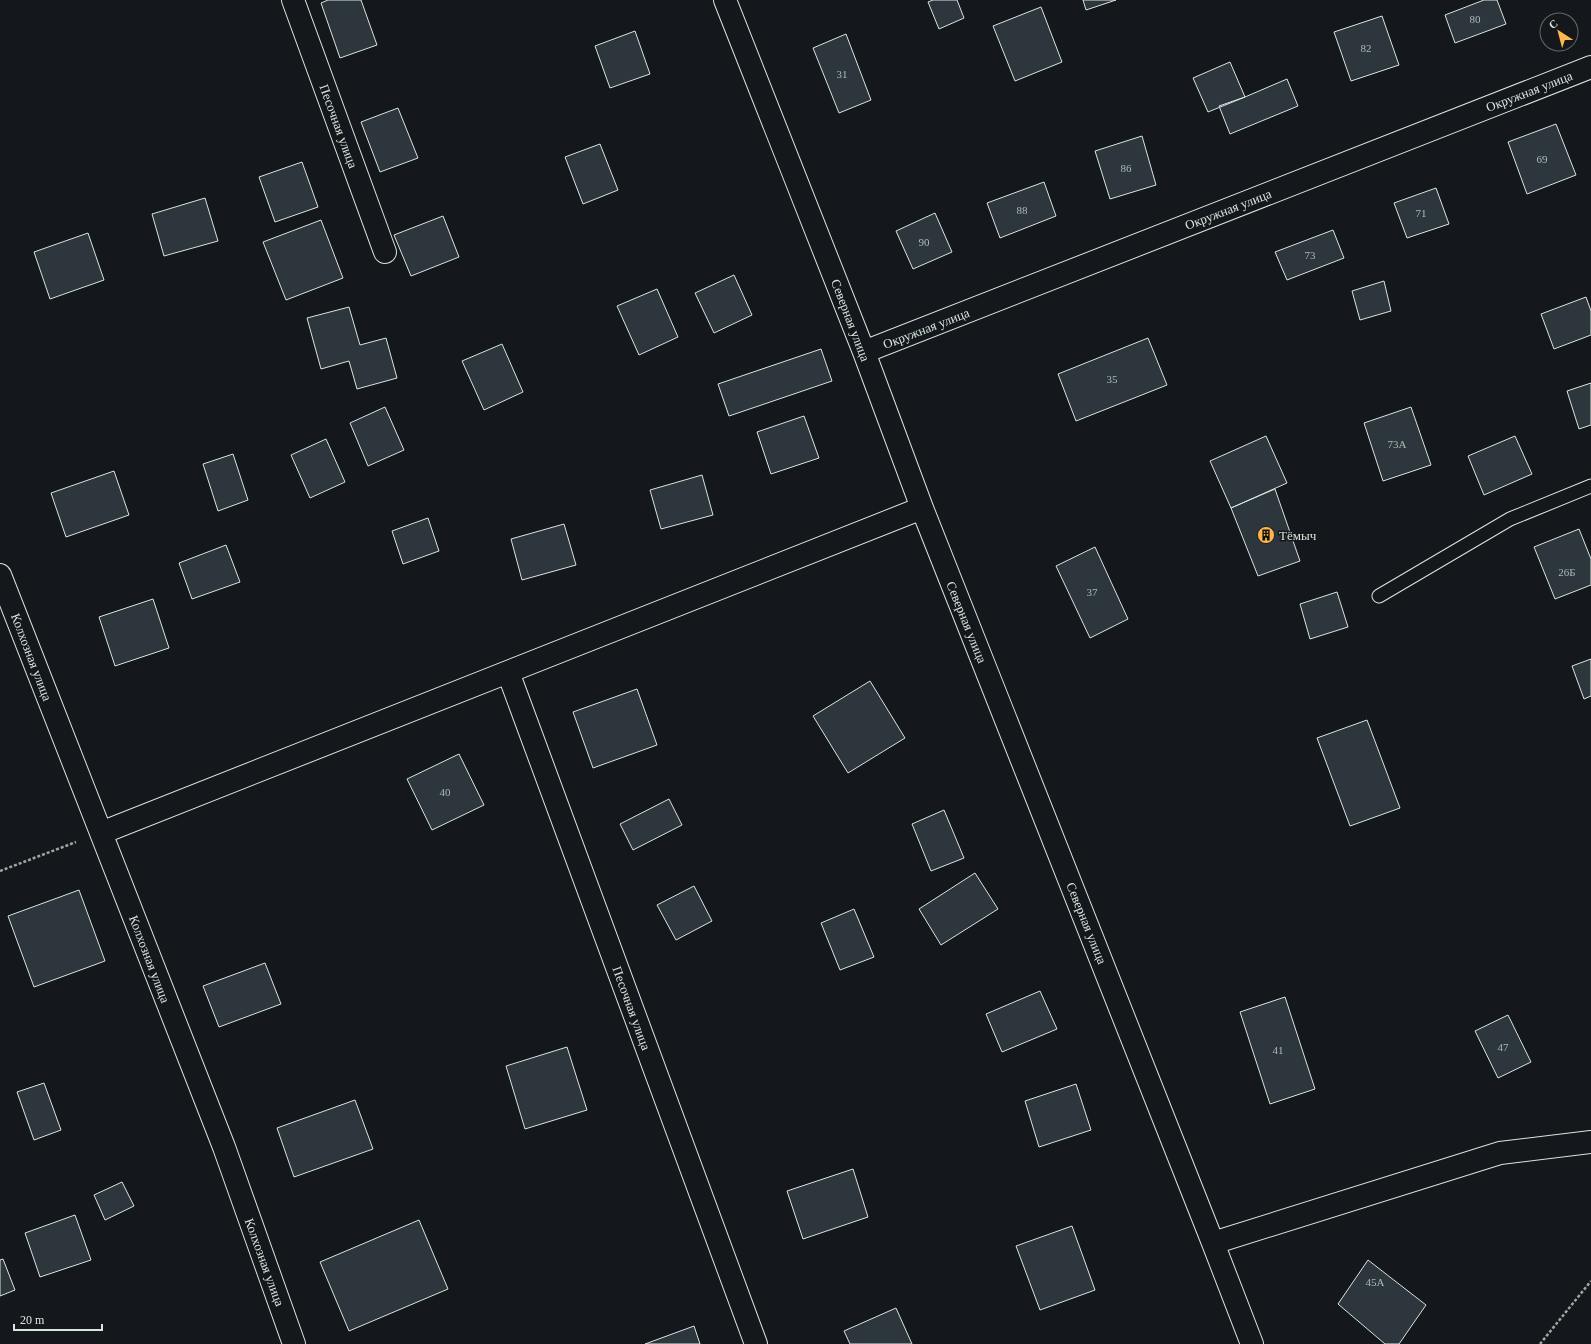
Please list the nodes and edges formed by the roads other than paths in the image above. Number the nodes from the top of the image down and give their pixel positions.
1 (292, 0) edge
2 (725, 0) edge
3 (1591, 67) edge
4 (384, 252) dead end
5 (864, 352) junction
6 (1591, 486) edge
7 (922, 508) junction
8 (0, 575) edge
9 (1380, 596) dead end
10 (508, 672) junction
11 (101, 833) junction
12 (1591, 1142) edge
13 (1213, 1243) junction
14 (294, 1344) edge
15 (756, 1344) edge
16 (1252, 1344) edge

1 - 4 street, Песочная улица
2 - 5 street, Северная улица
3 - 5 street, Окружная улица
5 - 7 street, Северная улица
6 - 9 lane
7 - 10 street
7 - 13 street, Северная улица
8 - 11 street, Колхозная улица
10 - 11 street
10 - 15 street, Песочная улица
11 - 14 street, Колхозная улица
12 - 13 street
13 - 16 street, Северная улица

